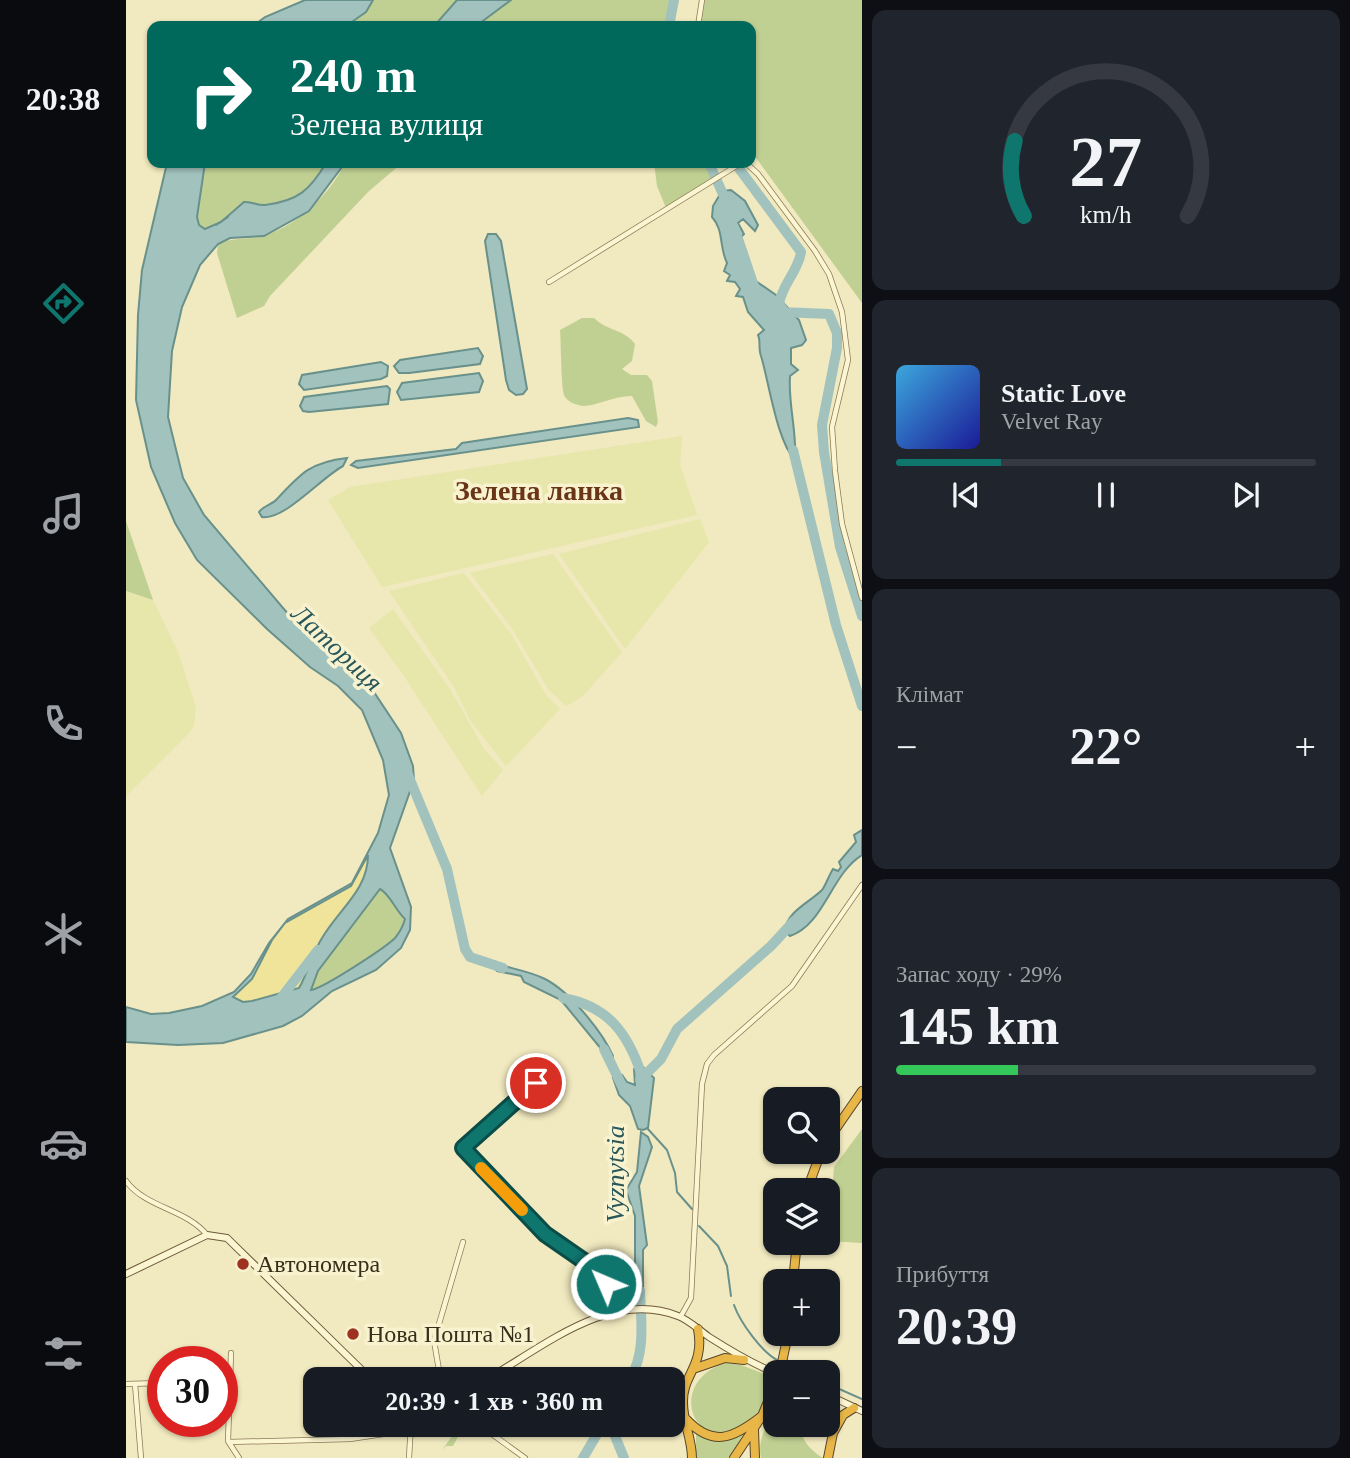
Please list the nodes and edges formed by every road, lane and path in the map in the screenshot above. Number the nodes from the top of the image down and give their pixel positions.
1 (702, 0) edge
2 (699, 21) edge
3 (735, 168) edge
4 (748, 168) edge
5 (549, 282) dead end
6 (862, 598) edge
7 (862, 885) edge
8 (536, 1083) dead end
9 (862, 1091) edge
10 (840, 1123) edge
11 (126, 1181) edge
12 (207, 1236) junction
13 (463, 1242) dead end
14 (126, 1274) edge
15 (623, 1308) junction
16 (681, 1316) junction
17 (698, 1329) junction
18 (744, 1360) junction
19 (359, 1367) edge
20 (439, 1367) edge
21 (508, 1367) edge
22 (763, 1367) edge
23 (696, 1368) junction
24 (126, 1384) edge
25 (135, 1384) junction
26 (147, 1384) edge
27 (685, 1385) edge
28 (840, 1401) edge
29 (858, 1410) edge
30 (762, 1416) joint
31 (685, 1418) edge
32 (840, 1420) edge
33 (685, 1422) edge
34 (754, 1429) junction
35 (229, 1437) edge
36 (360, 1437) edge
37 (410, 1437) edge
38 (496, 1437) edge
39 (832, 1437) edge
40 (229, 1442) junction
41 (141, 1458) edge
42 (239, 1458) edge
43 (409, 1458) edge
44 (525, 1458) edge
45 (692, 1458) edge
46 (734, 1458) edge
47 (755, 1458) edge
48 (828, 1458) edge

1 - 2 street
3 - 5 street
4 - 6 street
7 - 16 street
8 - 15 street
9 - 10 highway
11 - 12 street
12 - 14 main road
12 - 19 main road
13 - 20 street
15 - 16 main road
15 - 21 main road
16 - 17 main road
17 - 18 main road
17 - 23 highway
18 - 22 main road
18 - 23 highway
23 - 27 highway
24 - 25 street
25 - 26 street
25 - 41 street
28 - 29 main road
29 - 32 highway
30 - 31 highway
30 - 34 highway
33 - 45 highway
34 - 46 highway
34 - 47 highway
35 - 40 street
36 - 40 street
37 - 43 street
38 - 44 street
39 - 48 highway
40 - 42 street

